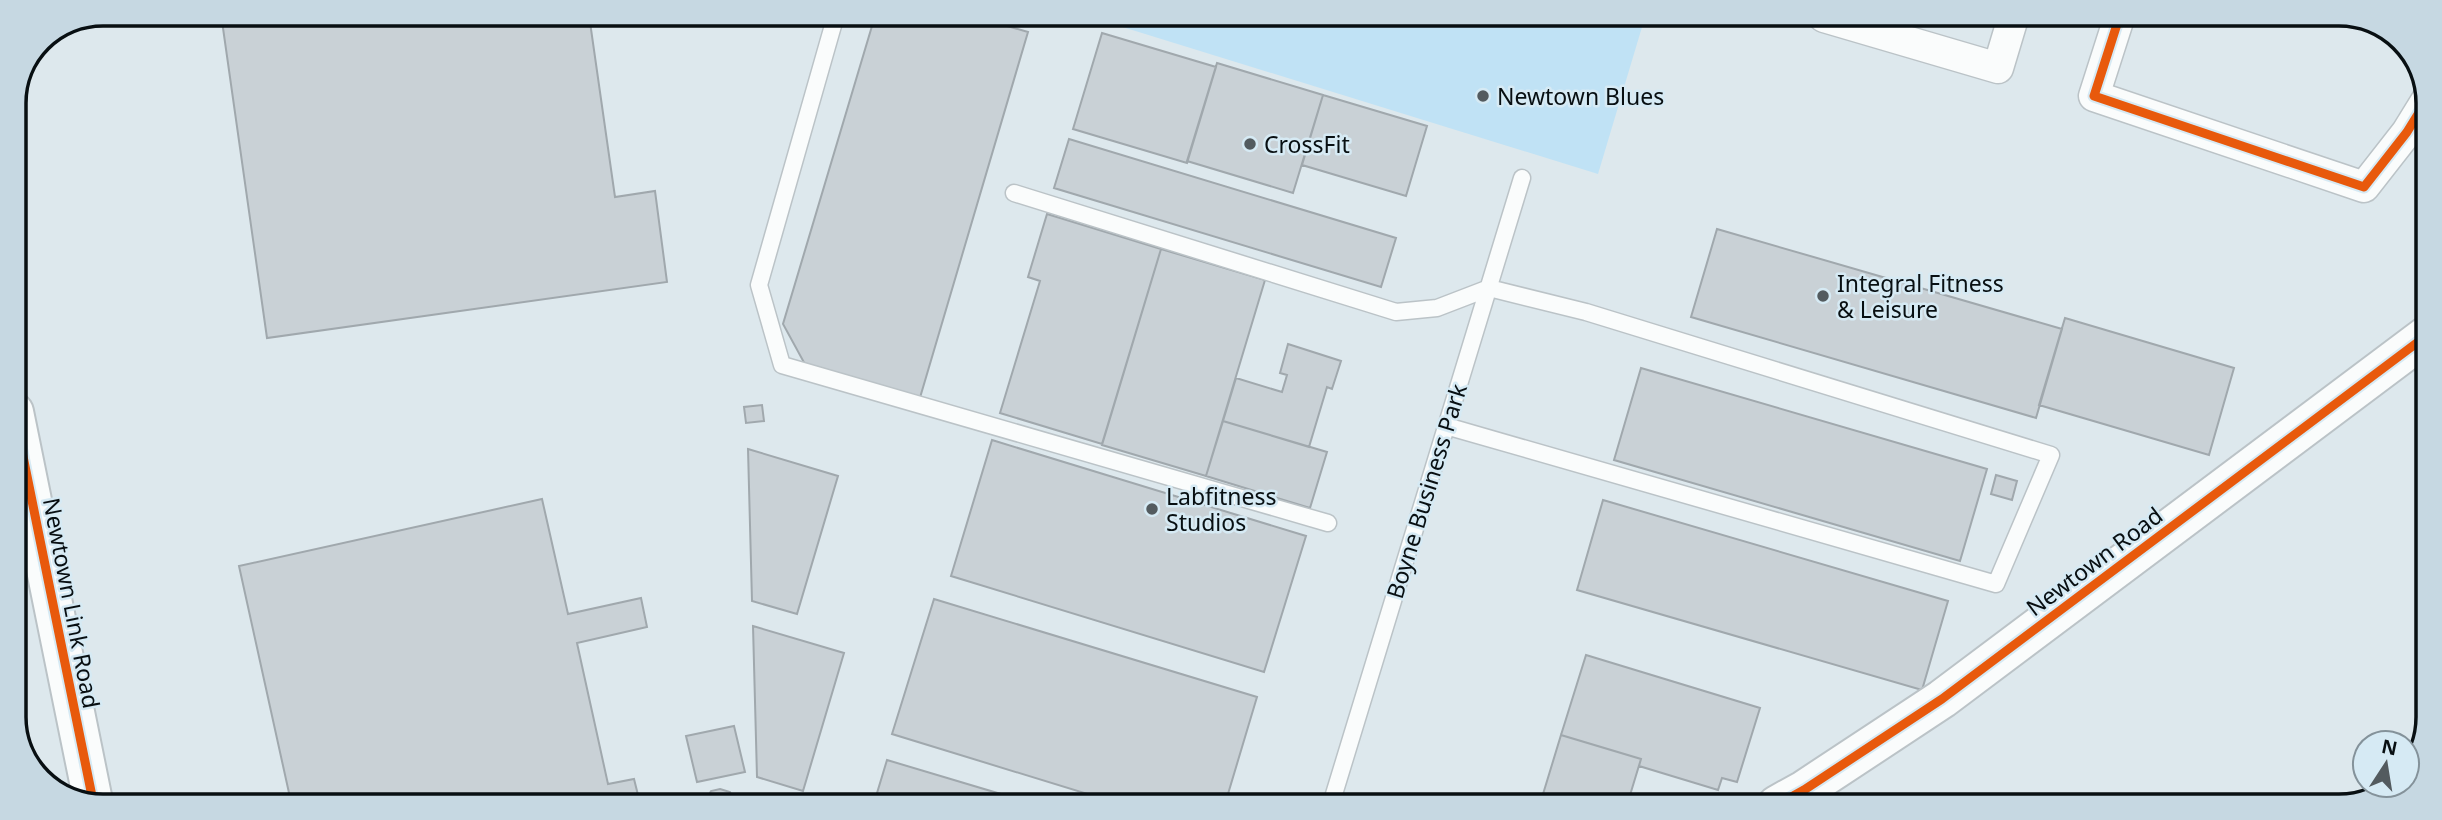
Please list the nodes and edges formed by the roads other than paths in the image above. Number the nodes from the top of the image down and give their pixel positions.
1 (832, 26) edge
2 (1852, 26) edge
3 (2011, 26) edge
4 (2116, 26) edge
5 (2416, 117) edge
6 (1522, 178) dead end
7 (1014, 193) dead end
8 (1489, 288) junction
9 (2416, 344) edge
10 (1446, 426) junction
11 (26, 471) edge
12 (1328, 523) dead end
13 (91, 792) edge
14 (1334, 794) edge
15 (1797, 794) edge

1 - 12 lane
2 - 3 street
4 - 5 street
6 - 8 lane, Boyne Business Park
7 - 8 lane
8 - 10 lane, Boyne Business Park
8 - 10 lane
9 - 15 street, Newtown Road
10 - 14 lane, Boyne Business Park
11 - 13 street, Newtown Link Road

